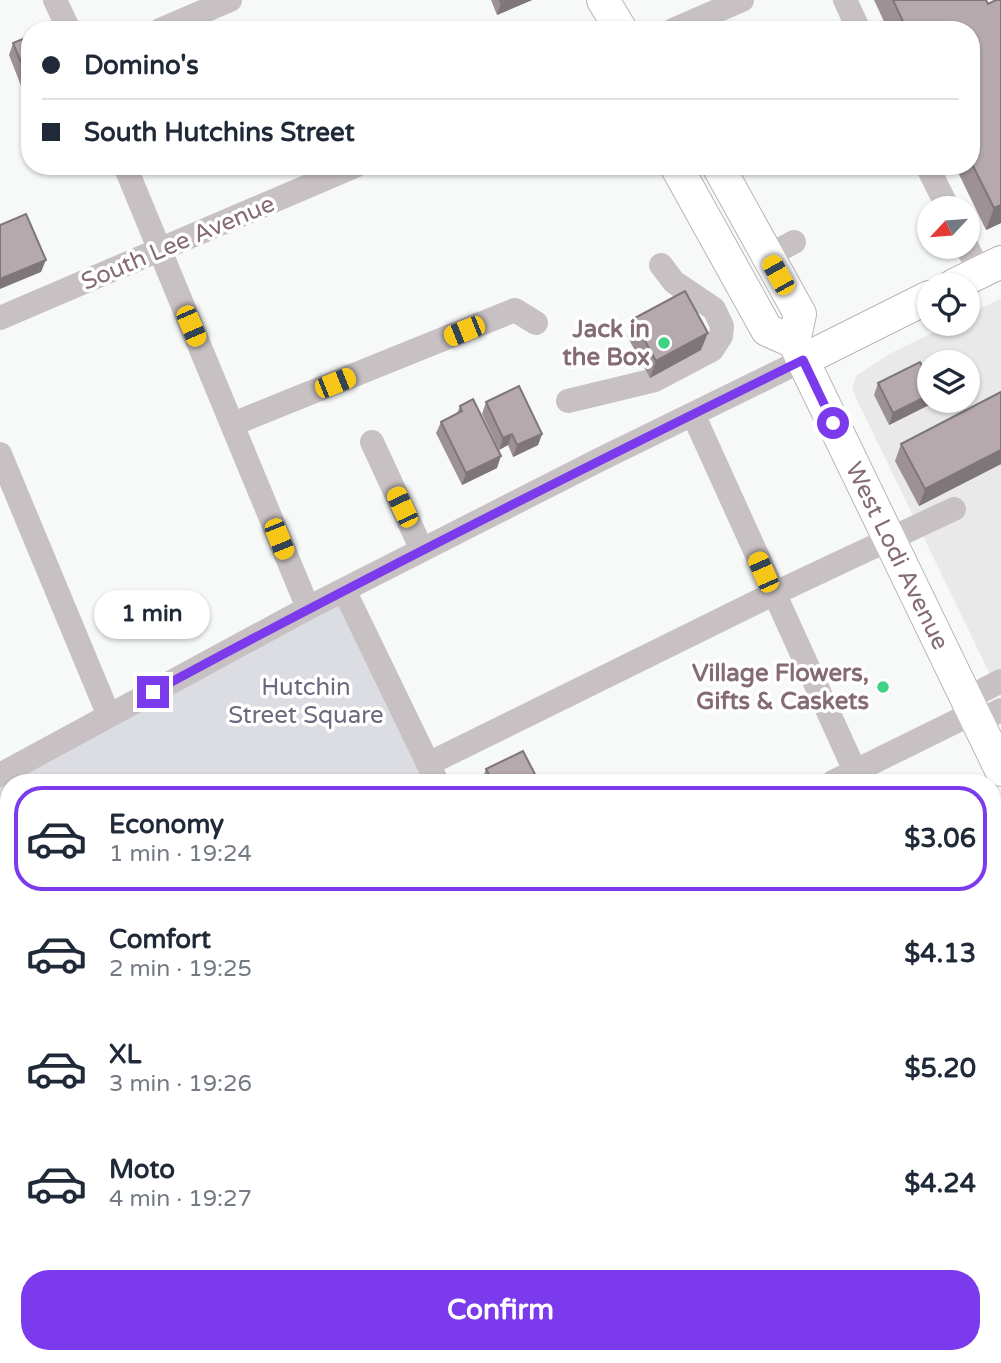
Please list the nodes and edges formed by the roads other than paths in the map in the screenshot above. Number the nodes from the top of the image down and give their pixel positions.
1 (55, 0) edge
2 (230, 0) edge
3 (603, 0) edge
4 (741, 0) edge
5 (845, 0) edge
6 (65, 21) edge
7 (181, 21) edge
8 (616, 21) edge
9 (693, 21) edge
10 (855, 21) edge
11 (129, 175) edge
12 (334, 175) edge
13 (681, 175) edge
14 (729, 175) edge
15 (932, 175) edge
16 (942, 196) edge
17 (159, 252) junction
18 (661, 265) dead end
19 (917, 302) edge
20 (0, 318) edge
21 (536, 323) dead end
22 (799, 351) junction
23 (568, 401) dead end
24 (693, 414) junction
25 (233, 424) junction
26 (372, 442) dead end
27 (0, 454) edge
28 (954, 509) dead end
29 (888, 541) junction
30 (422, 550) junction
31 (344, 590) junction
32 (773, 594) junction
33 (307, 608) junction
34 (1001, 681) edge
35 (980, 711) edge
36 (109, 716) junction
37 (1001, 770) edge
38 (855, 771) junction
39 (433, 773) edge
40 (2, 774) edge
41 (849, 774) edge

1 - 6 street
2 - 7 street
3 - 8 main road
4 - 9 street
5 - 10 street
11 - 17 street
12 - 17 street, South Lee Avenue
13 - 22 main road
14 - 22 main road
15 - 16 street
17 - 20 street, South Lee Avenue
17 - 25 street
18 - 23 street
19 - 22 main road
21 - 25 street
22 - 24 street
22 - 29 main road, West Lodi Avenue
24 - 30 street
24 - 32 street
25 - 33 street
26 - 30 street
27 - 36 street
28 - 29 street
29 - 32 street
29 - 35 main road, West Lodi Avenue
30 - 31 street
31 - 33 street
31 - 39 street
32 - 38 street
32 - 39 street
33 - 36 street
34 - 35 street
35 - 37 main road, West Lodi Avenue
35 - 38 street
36 - 40 street
38 - 41 street

